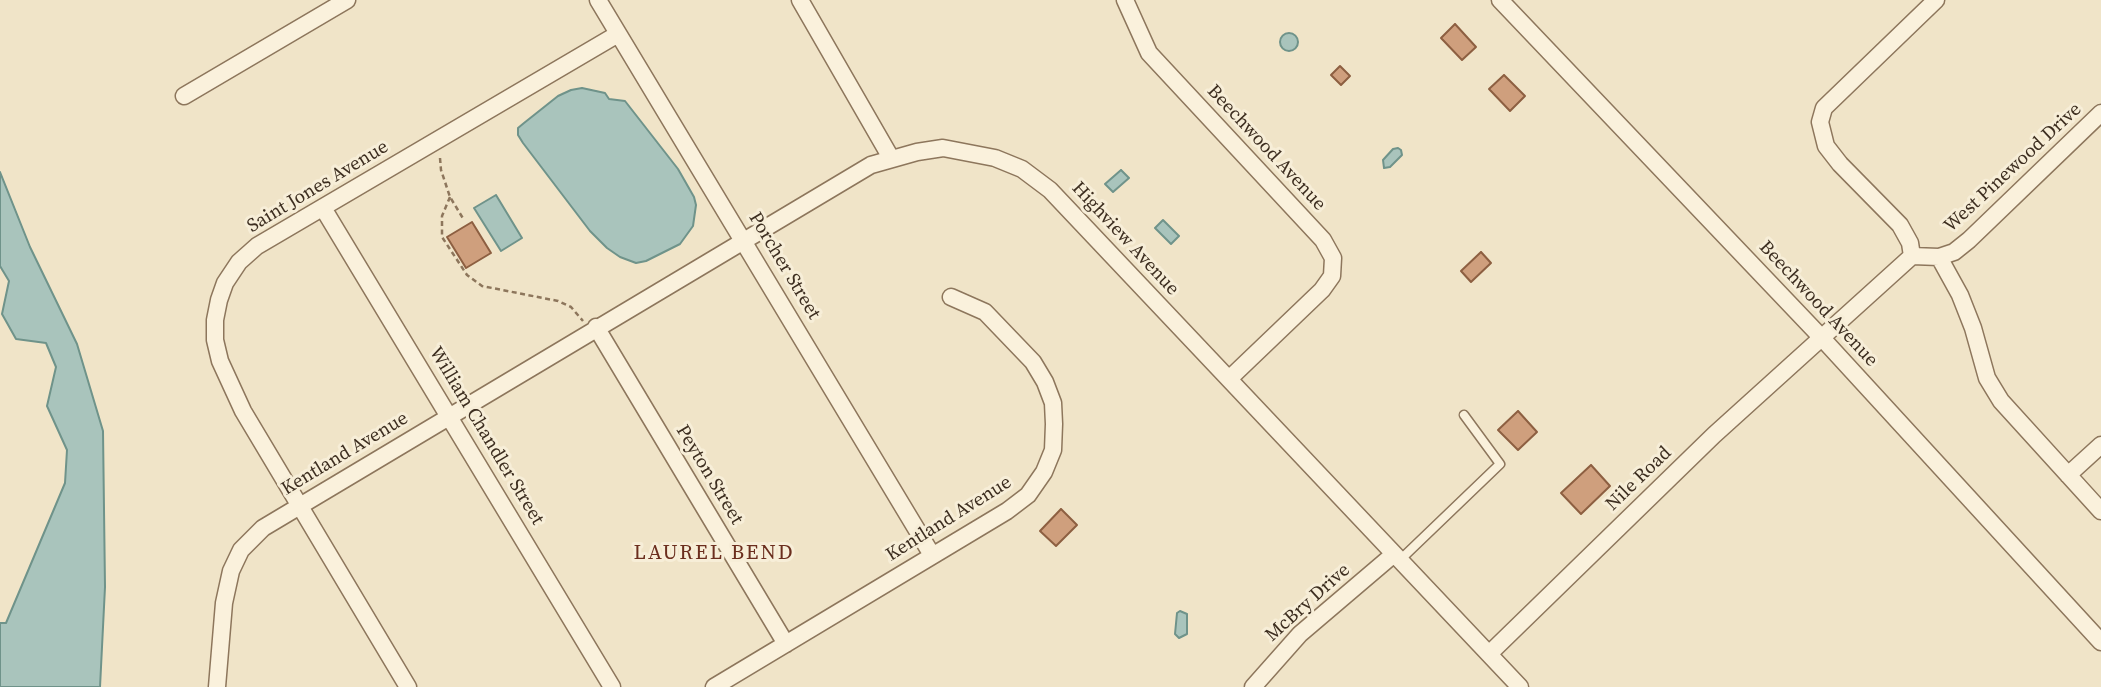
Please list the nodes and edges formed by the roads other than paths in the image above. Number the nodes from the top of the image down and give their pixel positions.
1 (347, 0) edge
2 (598, 0) edge
3 (800, 0) edge
4 (1125, 0) edge
5 (1500, 0) edge
6 (1936, 0) edge
7 (618, 34) junction
8 (184, 96) dead end
9 (2101, 113) edge
10 (891, 158) junction
11 (323, 208) junction
12 (744, 239) junction
13 (1912, 256) junction
14 (1939, 257) junction
15 (951, 297) dead end
16 (590, 324) junction
17 (1821, 337) junction
18 (1229, 379) junction
19 (1464, 415) dead end
20 (449, 416) junction
21 (2101, 445) edge
22 (2068, 475) junction
23 (300, 506) junction
24 (2101, 511) edge
25 (932, 555) junction
26 (1397, 557) junction
27 (2101, 642) edge
28 (786, 644) junction
29 (1489, 654) junction
30 (217, 687) edge
31 (408, 687) edge
32 (612, 687) edge
33 (714, 687) edge
34 (1253, 687) edge
35 (1520, 687) edge

1 - 8 street
2 - 7 street, Porcher Street
3 - 10 street
4 - 18 street, Beechwood Avenue
5 - 17 street, Beechwood Avenue
6 - 13 street
7 - 11 street, Saint Jones Avenue
7 - 12 street, Porcher Street
9 - 14 street, West Pinewood Drive
10 - 12 street, Highview Avenue
10 - 18 street, Highview Avenue
11 - 20 street, William Chandler Street
11 - 23 street, Saint Jones Avenue
12 - 16 street, Highview Avenue
12 - 25 street, Porcher Street
13 - 14 street, West Pinewood Drive
13 - 17 street
14 - 22 street
15 - 25 street, Kentland Avenue
16 - 20 street, Kentland Avenue
16 - 28 street, Peyton Street
17 - 27 street, Beechwood Avenue
17 - 29 street, Nile Road
18 - 26 street, Highview Avenue
19 - 26 lane
20 - 23 street, Kentland Avenue
20 - 32 street, William Chandler Street
21 - 22 street
22 - 24 street
23 - 30 street, Kentland Avenue
23 - 31 street, Saint Jones Avenue
25 - 28 street, Kentland Avenue
26 - 29 street, Highview Avenue
26 - 34 street, McBry Drive
28 - 33 street, Kentland Avenue
29 - 35 street, Highview Avenue

